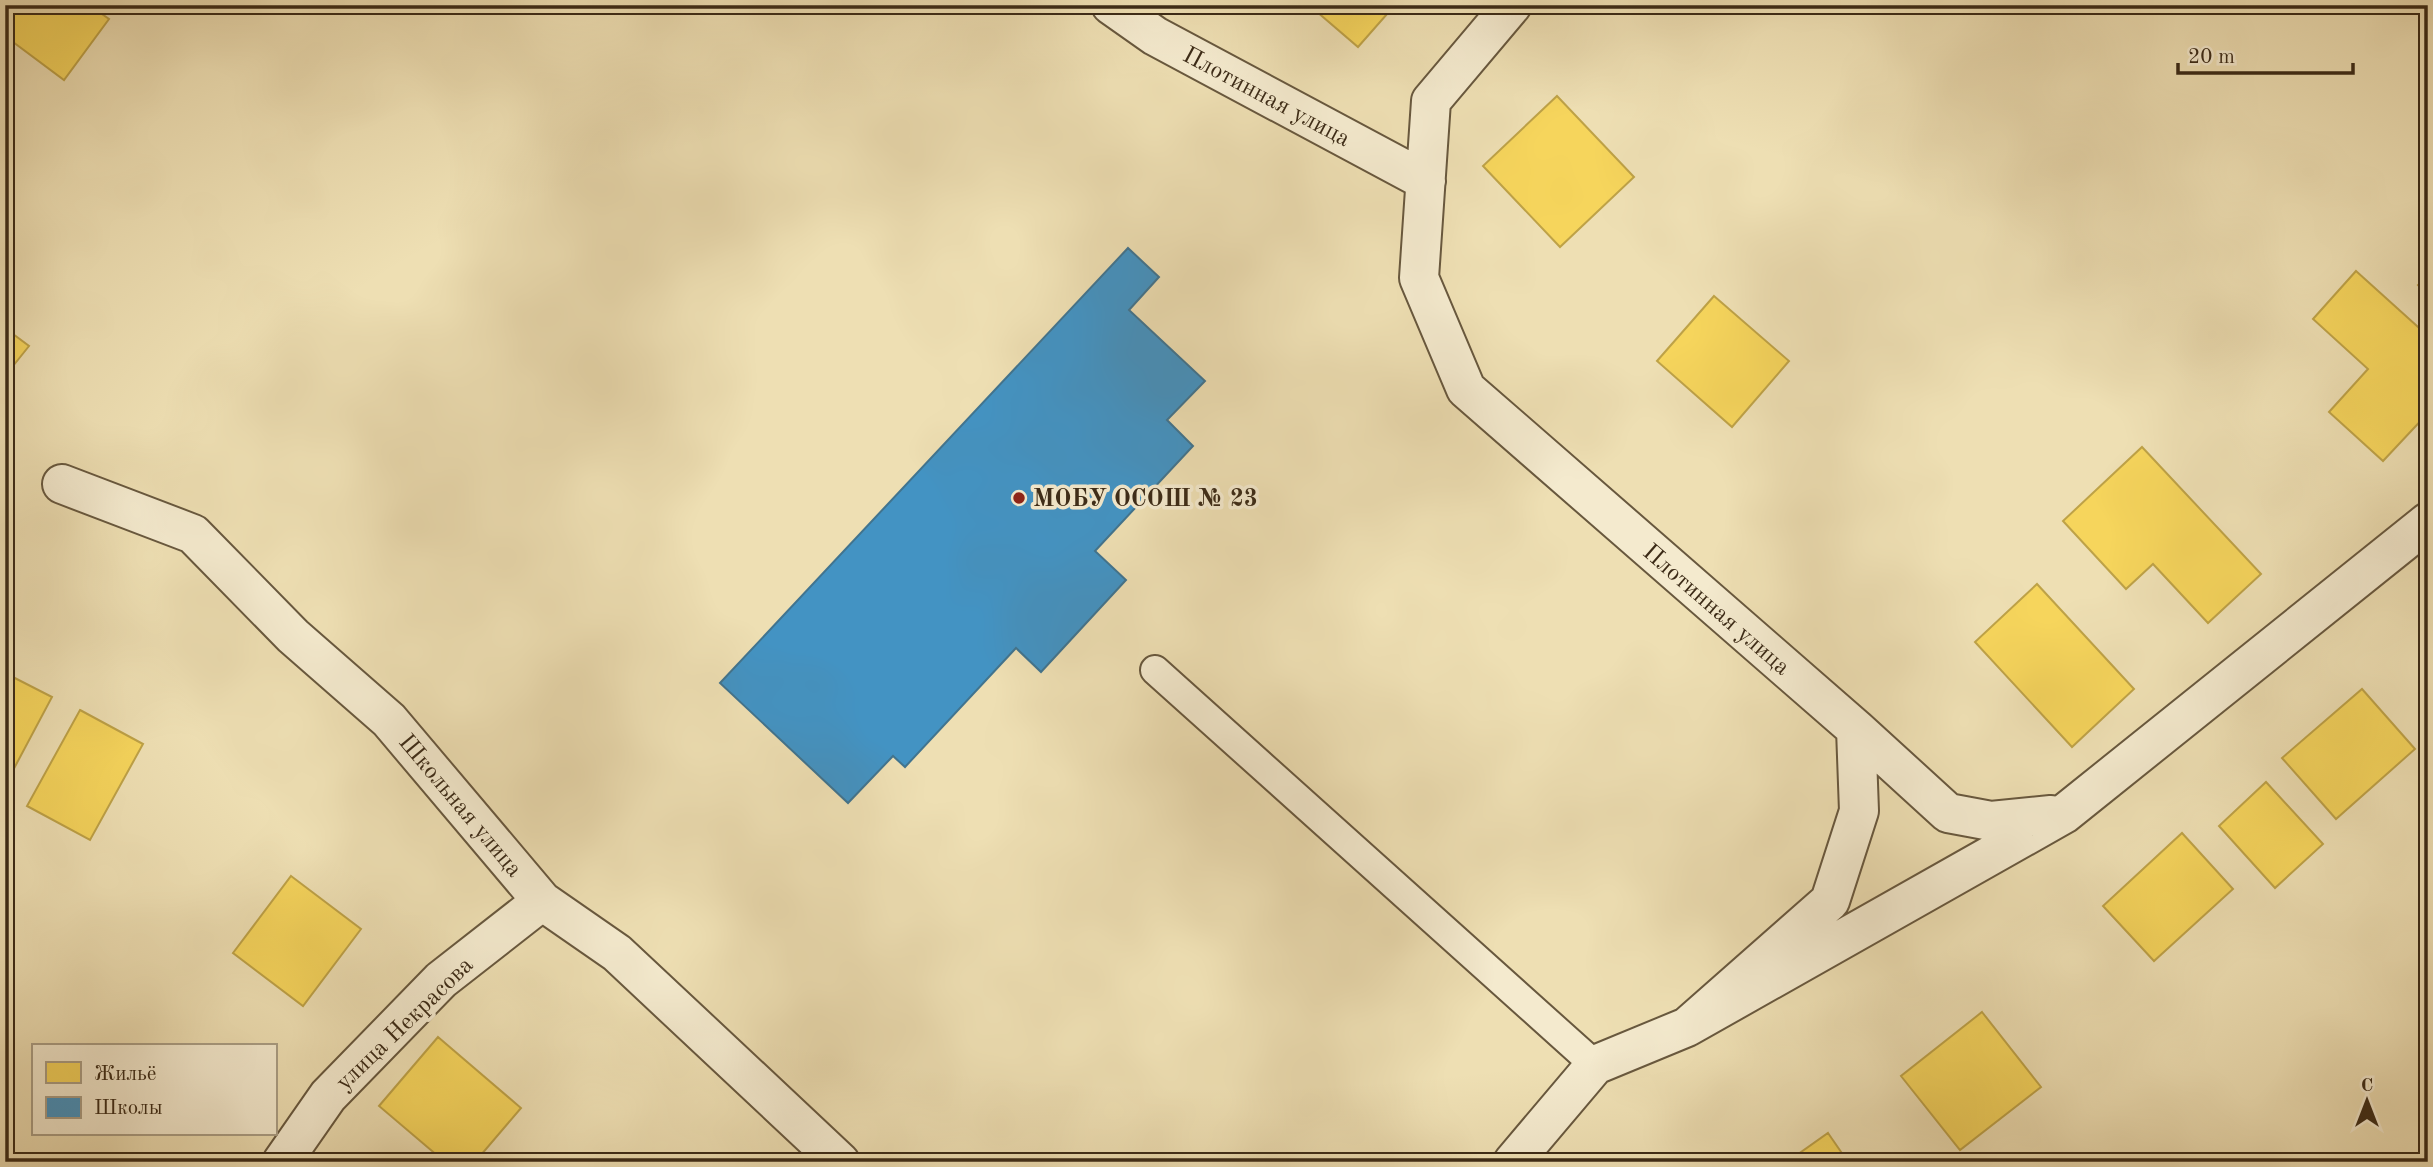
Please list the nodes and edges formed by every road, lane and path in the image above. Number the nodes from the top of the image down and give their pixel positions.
1 (1111, 5) edge
2 (1512, 5) edge
3 (1426, 181) junction
4 (62, 484) dead end
5 (2428, 522) edge
6 (1155, 670) dead end
7 (1856, 729) junction
8 (2064, 814) junction
9 (542, 901) junction
10 (1687, 1027) junction
11 (1595, 1065) junction
12 (282, 1162) edge
13 (840, 1162) edge
14 (1513, 1162) edge

1 - 3 street, Плотинная улица
2 - 3 street, Плотинная улица
3 - 7 street, Плотинная улица
4 - 9 street, Школьная улица
5 - 8 street
6 - 11 lane
7 - 8 street, Плотинная улица
7 - 10 street
8 - 10 street
9 - 12 street, улица Некрасова
9 - 13 street, Школьная улица
10 - 11 street
11 - 14 street

